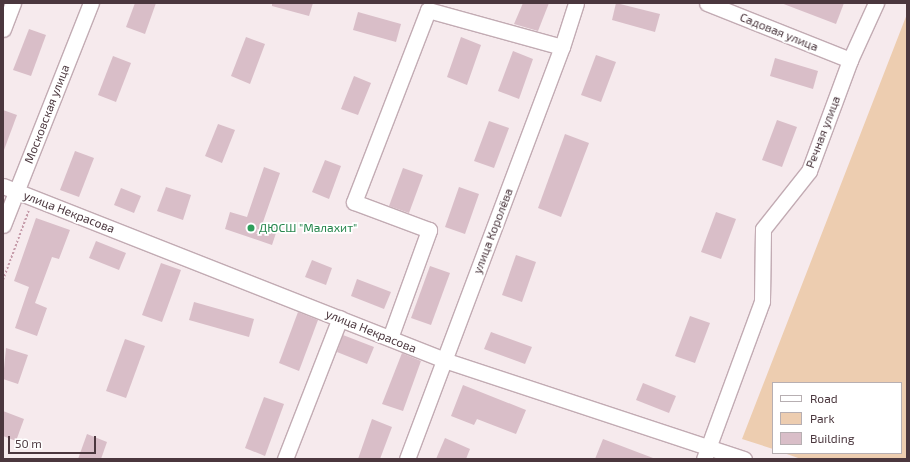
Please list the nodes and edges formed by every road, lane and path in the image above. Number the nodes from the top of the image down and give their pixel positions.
1 (13, 3) edge
2 (91, 3) edge
3 (576, 3) edge
4 (707, 3) edge
5 (876, 3) edge
6 (3, 30) edge
7 (562, 47) junction
8 (850, 60) junction
9 (10, 189) edge
10 (34, 198) junction
11 (3, 225) edge
12 (3, 280) edge
13 (340, 318) junction
14 (390, 338) junction
15 (444, 360) junction
16 (706, 453) edge
17 (287, 459) edge
18 (407, 459) edge
19 (744, 459) edge

1 - 6 street
2 - 9 street, Московская улица
3 - 7 street, улица Королёва
4 - 8 street, Садовая улица
5 - 8 street, Речная улица
7 - 14 street
7 - 15 street, улица Королёва
8 - 16 street, Речная улица
9 - 10 street, улица Некрасова
9 - 11 street, Московская улица
10 - 12 path
10 - 13 street, улица Некрасова
13 - 14 street, улица Некрасова
13 - 17 street
14 - 15 street, улица Некрасова
15 - 16 street, улица Некрасова
15 - 18 street, улица Королёва
16 - 19 street, улица Некрасова

